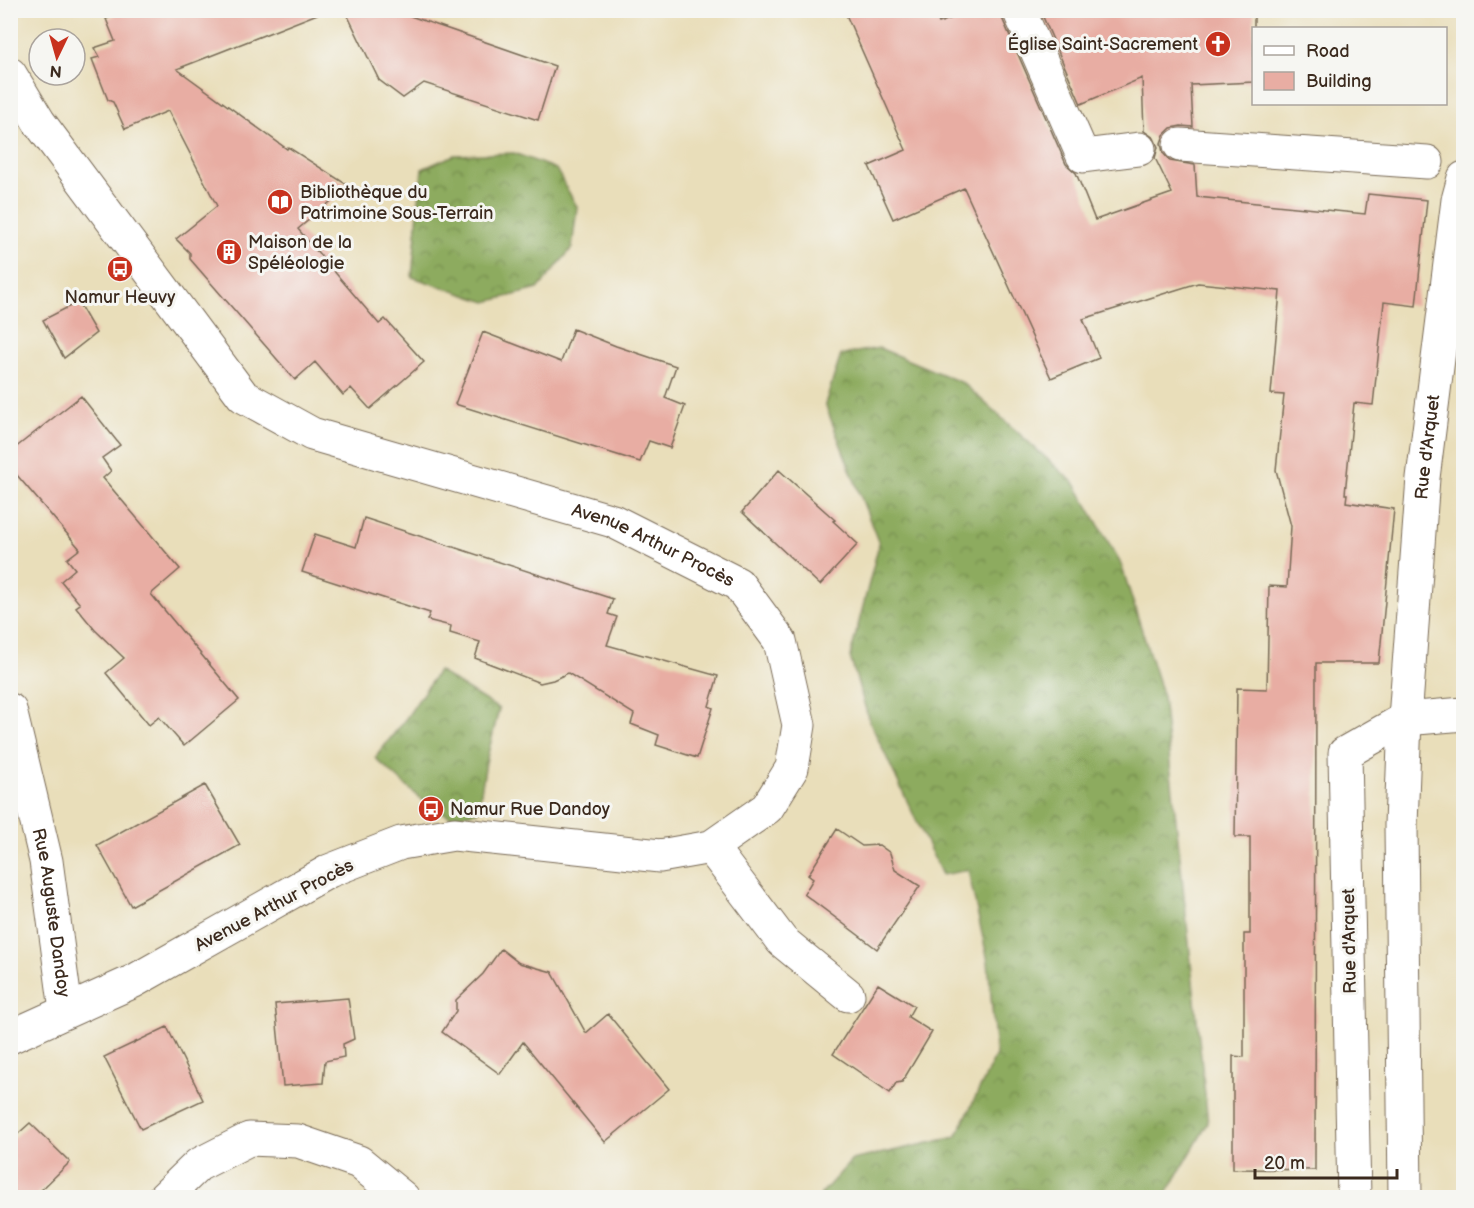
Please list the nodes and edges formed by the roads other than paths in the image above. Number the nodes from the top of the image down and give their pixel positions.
1 (1019, 10) edge
2 (10, 74) edge
3 (1180, 145) dead end
4 (1139, 149) dead end
5 (1427, 162) dead end
6 (1464, 178) edge
7 (10, 710) edge
8 (1464, 714) edge
9 (1405, 719) junction
10 (711, 847) junction
11 (848, 995) dead end
12 (66, 1010) junction
13 (10, 1036) edge
14 (164, 1197) edge
15 (403, 1197) edge
16 (1354, 1197) edge
17 (1406, 1197) edge

1 - 4 street
2 - 10 street, Avenue Arthur Procès
3 - 5 street
6 - 9 street, Rue d'Arquet
7 - 12 street, Rue Auguste Dandoy
8 - 9 street
9 - 16 street, Rue d'Arquet
9 - 17 street, Rue d'Arquet
10 - 11 street
10 - 12 street, Avenue Arthur Procès
12 - 13 street, Avenue Arthur Procès
14 - 15 street

